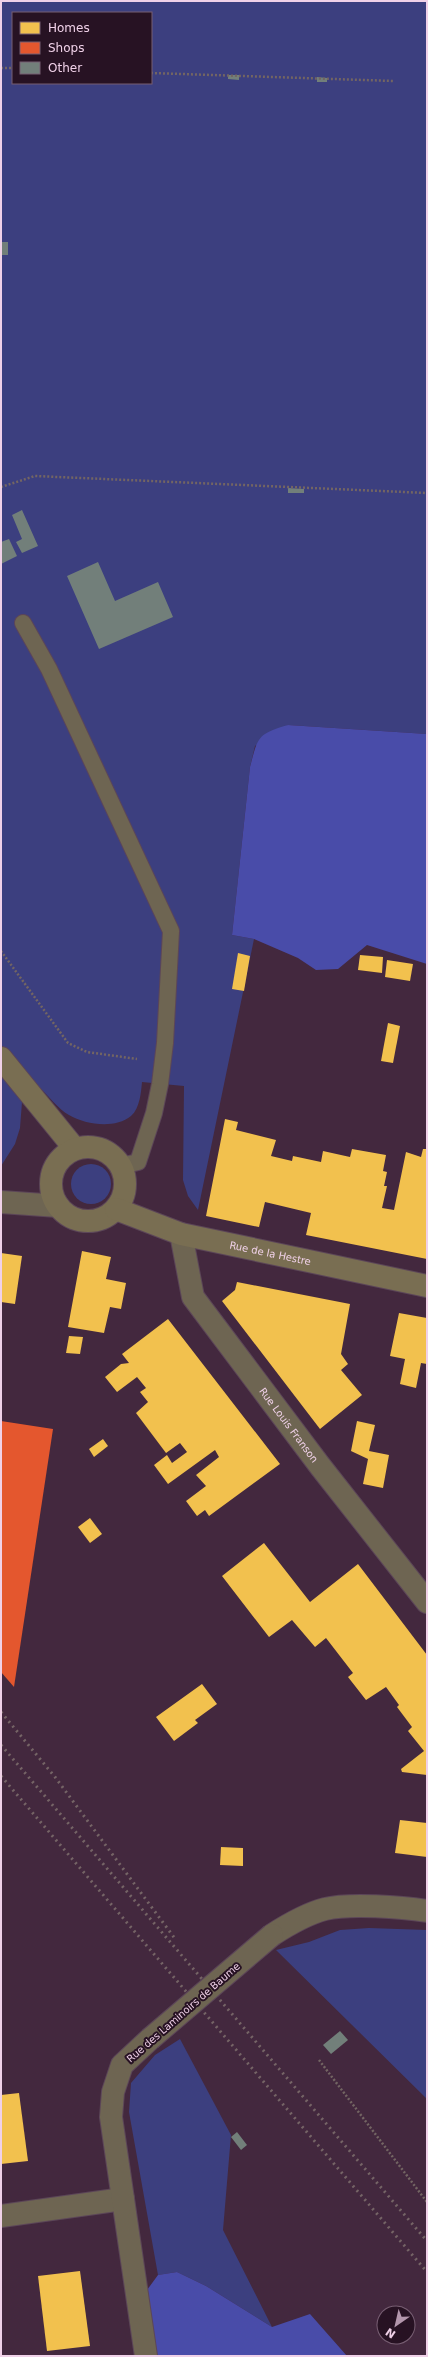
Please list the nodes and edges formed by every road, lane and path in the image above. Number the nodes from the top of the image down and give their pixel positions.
1 (1, 68) edge
2 (12, 68) edge
3 (152, 73) edge
4 (394, 81) dead end
5 (1, 486) edge
6 (427, 493) edge
7 (22, 623) dead end
8 (1, 951) edge
9 (1, 1058) edge
10 (163, 1062) junction
11 (75, 1149) junction
12 (121, 1166) junction
13 (1, 1202) edge
14 (58, 1206) junction
15 (116, 1209) junction
16 (181, 1234) junction
17 (427, 1286) edge
18 (427, 1602) edge
19 (427, 1911) edge
20 (319, 2060) dead end
21 (123, 2199) junction
22 (427, 2202) edge
23 (1, 2216) edge
24 (146, 2356) edge

1 - 2 path
3 - 4 path
5 - 6 path
7 - 10 lane
8 - 10 path
9 - 11 street
10 - 12 lane
11 - 12 street
11 - 14 street
12 - 15 street
13 - 14 street
14 - 15 street
15 - 16 street, Rue de la Hestre
16 - 17 street, Rue de la Hestre
16 - 18 street, Rue Louis Franson
19 - 21 street, Rue des Laminoirs de Baume, bridge
20 - 22 path
21 - 23 street
21 - 24 street, Rue des Laminoirs de Baume

